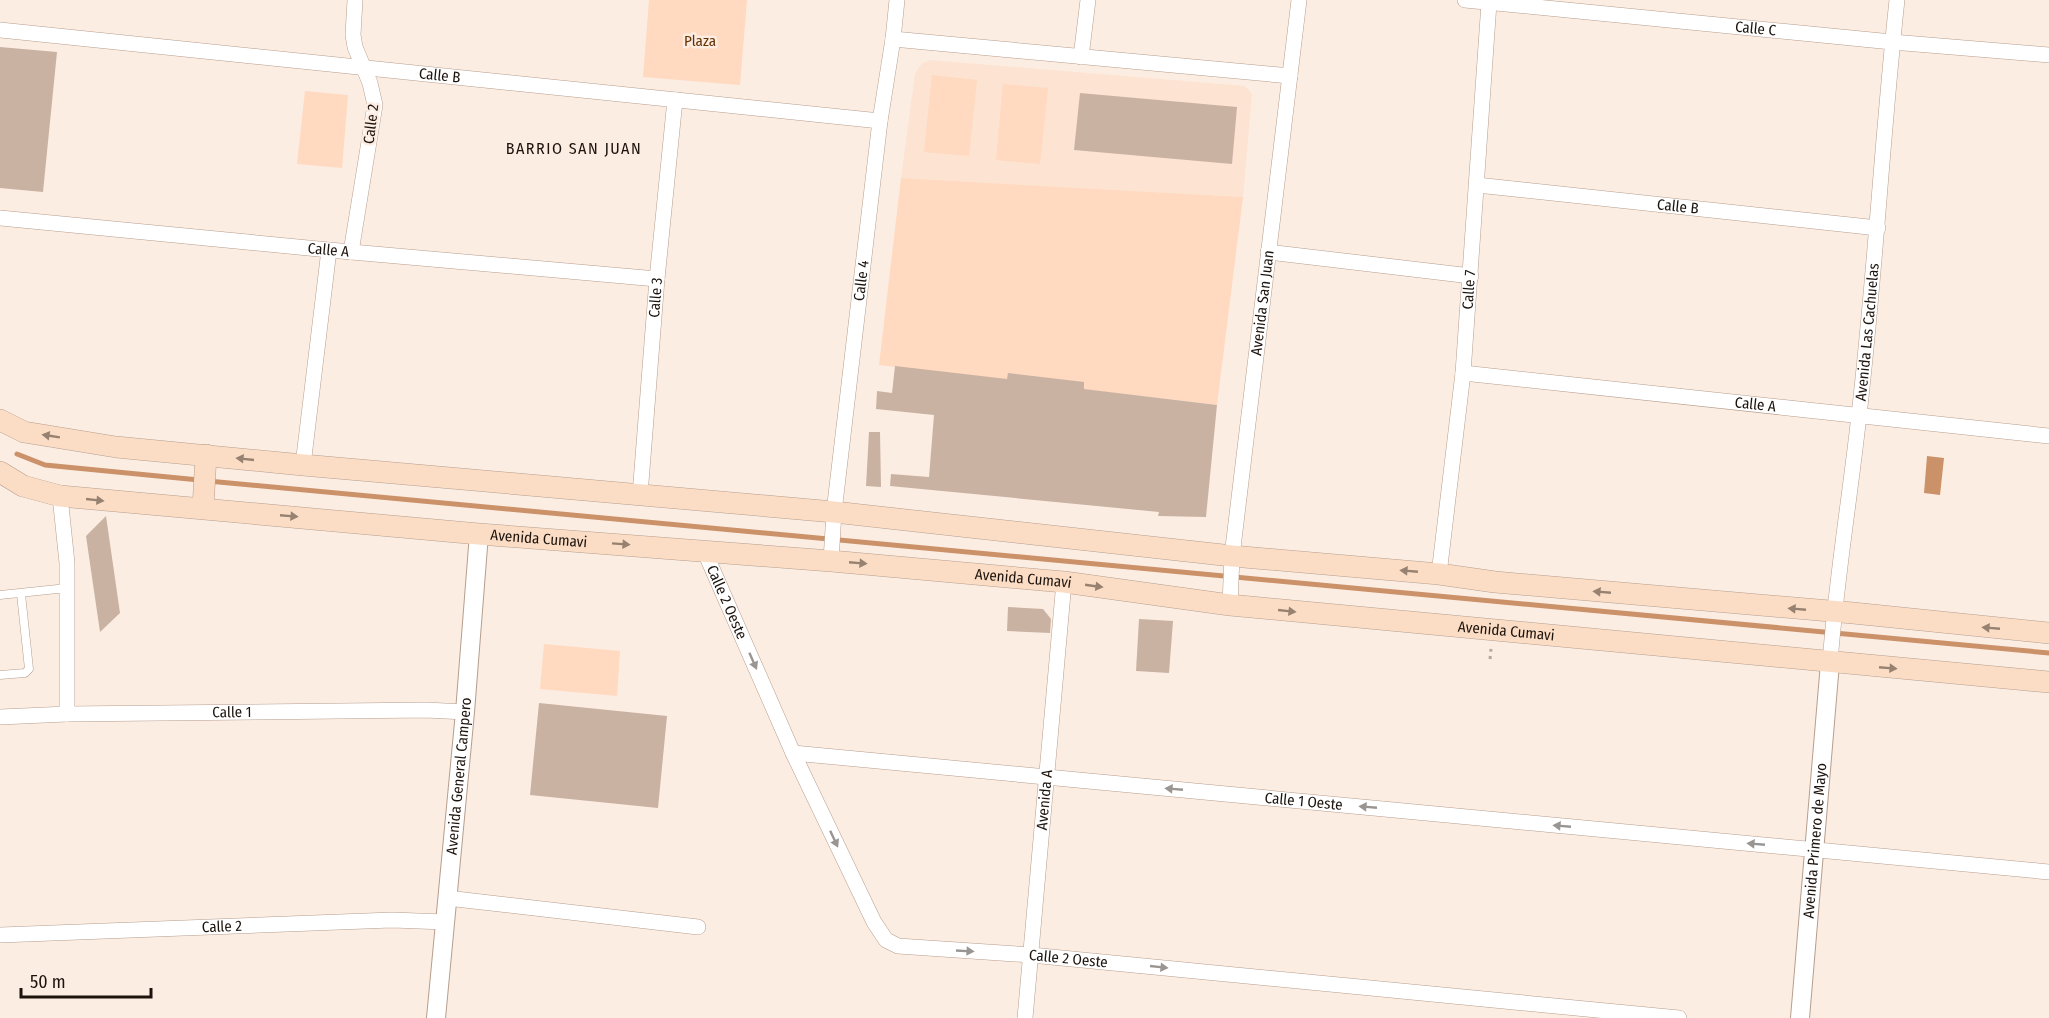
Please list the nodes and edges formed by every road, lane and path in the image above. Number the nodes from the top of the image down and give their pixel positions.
1 (354, 0) edge
2 (897, 0) edge
3 (1088, 0) edge
4 (1299, 0) edge
5 (1465, 0) edge
6 (1897, 0) edge
7 (1490, 3) junction
8 (0, 30) edge
9 (893, 39) junction
10 (1892, 42) junction
11 (2049, 55) edge
12 (1081, 57) junction
13 (365, 69) junction
14 (1290, 76) junction
15 (675, 100) junction
16 (880, 121) junction
17 (1477, 185) junction
18 (0, 218) edge
19 (1878, 228) junction
20 (329, 250) junction
21 (351, 252) junction
22 (1268, 252) junction
23 (1471, 276) junction
24 (657, 279) junction
25 (1463, 373) junction
26 (1859, 417) junction
27 (0, 420) edge
28 (2049, 435) edge
29 (206, 460) junction
30 (303, 465) junction
31 (0, 472) edge
32 (640, 495) junction
33 (60, 496) junction
34 (203, 501) junction
35 (834, 520) junction
36 (479, 534) junction
37 (704, 550) junction
38 (831, 553) junction
39 (1232, 562) junction
40 (1439, 574) junction
41 (1064, 582) junction
42 (67, 588) junction
43 (21, 594) junction
44 (0, 595) edge
45 (1230, 600) junction
46 (1832, 619) junction
47 (2049, 633) edge
48 (1830, 659) junction
49 (0, 675) edge
50 (2049, 682) edge
51 (465, 712) junction
52 (67, 714) junction
53 (0, 717) edge
54 (793, 753) junction
55 (1047, 777) junction
56 (1814, 850) junction
57 (2049, 872) edge
58 (447, 898) junction
59 (445, 922) junction
60 (698, 927) dead end
61 (0, 935) edge
62 (1030, 955) junction
63 (436, 1018) edge
64 (1024, 1018) edge
65 (1679, 1018) edge
66 (1800, 1018) edge

1 - 13 street, Calle 2
2 - 9 street, Calle 4
3 - 12 street
4 - 14 street, Avenida San Juan
5 - 7 street, Calle C
6 - 10 street, Avenida Las Cachuelas
7 - 10 street, Calle C
7 - 17 street, Calle 7
8 - 13 street, Calle B
9 - 12 street
9 - 16 street, Calle 4
10 - 11 street, Calle C
10 - 19 street, Avenida Las Cachuelas
12 - 14 street
13 - 15 street, Calle B
13 - 21 street, Calle 2
14 - 22 street, Avenida San Juan
15 - 16 street, Calle B
15 - 24 street, Calle 3
16 - 35 street, Calle 4
17 - 19 street, Calle B
17 - 23 street, Calle 7
18 - 20 street, Calle A
19 - 26 street, Avenida Las Cachuelas
20 - 21 street, Calle A
20 - 30 street
21 - 24 street, Calle A
22 - 23 street
22 - 39 street, Avenida San Juan
23 - 25 street, Calle 7
24 - 32 street, Calle 3
25 - 26 street, Calle A
25 - 40 street, Calle 7
26 - 28 street, Calle A
26 - 46 street, Avenida Las Cachuelas
29 -> 27 main road
30 -> 29 main road
29 - 34 main road
30 - 32 main road
31 - 33 main road, Avenida Cumavi
32 - 35 main road
33 -> 34 main road, Avenida Cumavi
33 - 42 street
34 -> 36 main road, Avenida Cumavi
35 - 38 street, Calle 4
35 - 39 main road
36 -> 37 main road, Avenida Cumavi
36 - 51 street, Avenida General Campero
37 - 38 main road, Avenida Cumavi
37 -> 54 street, Calle 2 Oeste
38 -> 41 main road, Avenida Cumavi
40 -> 39 main road
39 - 45 street, Avenida San Juan
46 -> 40 main road
41 -> 45 main road, Avenida Cumavi
41 - 55 street, Avenida A
42 - 43 lane
42 - 52 street
43 - 44 lane
43 - 49 lane
45 -> 48 main road, Avenida Cumavi
47 -> 46 main road
46 - 48 street, Avenida Las Cachuelas
48 -> 50 main road, Avenida Cumavi
48 - 56 street, Avenida Primero de Mayo
51 - 52 street, Calle 1
51 - 58 street, Avenida General Campero
52 - 53 street, Calle 1
54 - 55 street, Calle 1 Oeste
54 -> 62 street, Calle 2 Oeste
56 -> 55 street, Calle 1 Oeste
55 - 62 street, Avenida A
56 - 57 street, Calle 1 Oeste
56 - 66 street, Avenida Primero de Mayo
58 - 59 street, Avenida General Campero
58 - 60 street
59 - 61 street, Calle 2
59 - 63 street, Avenida General Campero
62 - 64 street, Avenida A
62 -> 65 street, Calle 2 Oeste

